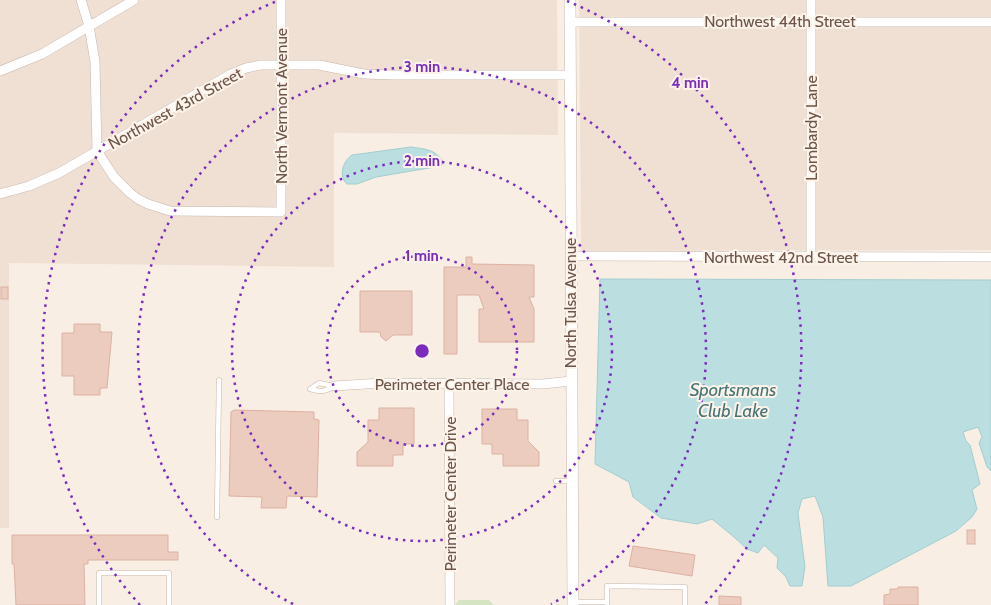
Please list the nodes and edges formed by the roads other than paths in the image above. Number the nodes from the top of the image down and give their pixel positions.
1 (81, 0) edge
2 (134, 0) edge
3 (281, 0) edge
4 (570, 0) edge
5 (812, 0) edge
6 (812, 21) junction
7 (570, 22) junction
8 (991, 22) edge
9 (89, 26) junction
10 (281, 65) junction
11 (0, 71) edge
12 (570, 75) junction
13 (97, 151) junction
14 (0, 194) edge
15 (570, 256) junction
16 (811, 257) junction
17 (991, 257) edge
18 (219, 380) dead end
19 (571, 381) junction
20 (450, 383) junction
21 (334, 386) dead end
22 (556, 480) dead end
23 (572, 481) junction
24 (217, 517) dead end
25 (573, 603) edge
26 (607, 604) edge
27 (99, 605) edge
28 (169, 605) edge
29 (450, 605) edge
30 (685, 605) edge

1 - 9 street
2 - 9 street
3 - 10 street, North Vermont Avenue
4 - 7 street, North Tulsa Avenue
5 - 6 street, Lombardy Lane
6 - 7 street, Northwest 44th Street
6 - 8 street, Northwest 44th Street
6 - 16 street, Lombardy Lane
7 - 12 street, North Tulsa Avenue
9 - 11 street
9 - 13 street
10 - 12 street, Northwest 43rd Street
10 - 13 street, Northwest 43rd Street
10 - 13 street, North Vermont Avenue
12 - 15 street, North Tulsa Avenue
13 - 14 street, Northwest 43rd Street
15 - 16 street, Northwest 42nd Street
15 - 19 street, North Tulsa Avenue
16 - 17 street, Northwest 42nd Street
18 - 24 lane
19 - 20 street, Perimeter Center Place
19 - 23 street, North Tulsa Avenue
20 - 21 street, Perimeter Center Place
20 - 29 street, Perimeter Center Drive
22 - 23 lane
23 - 25 street, North Tulsa Avenue
25 - 26 lane
26 - 30 lane
27 - 28 lane

